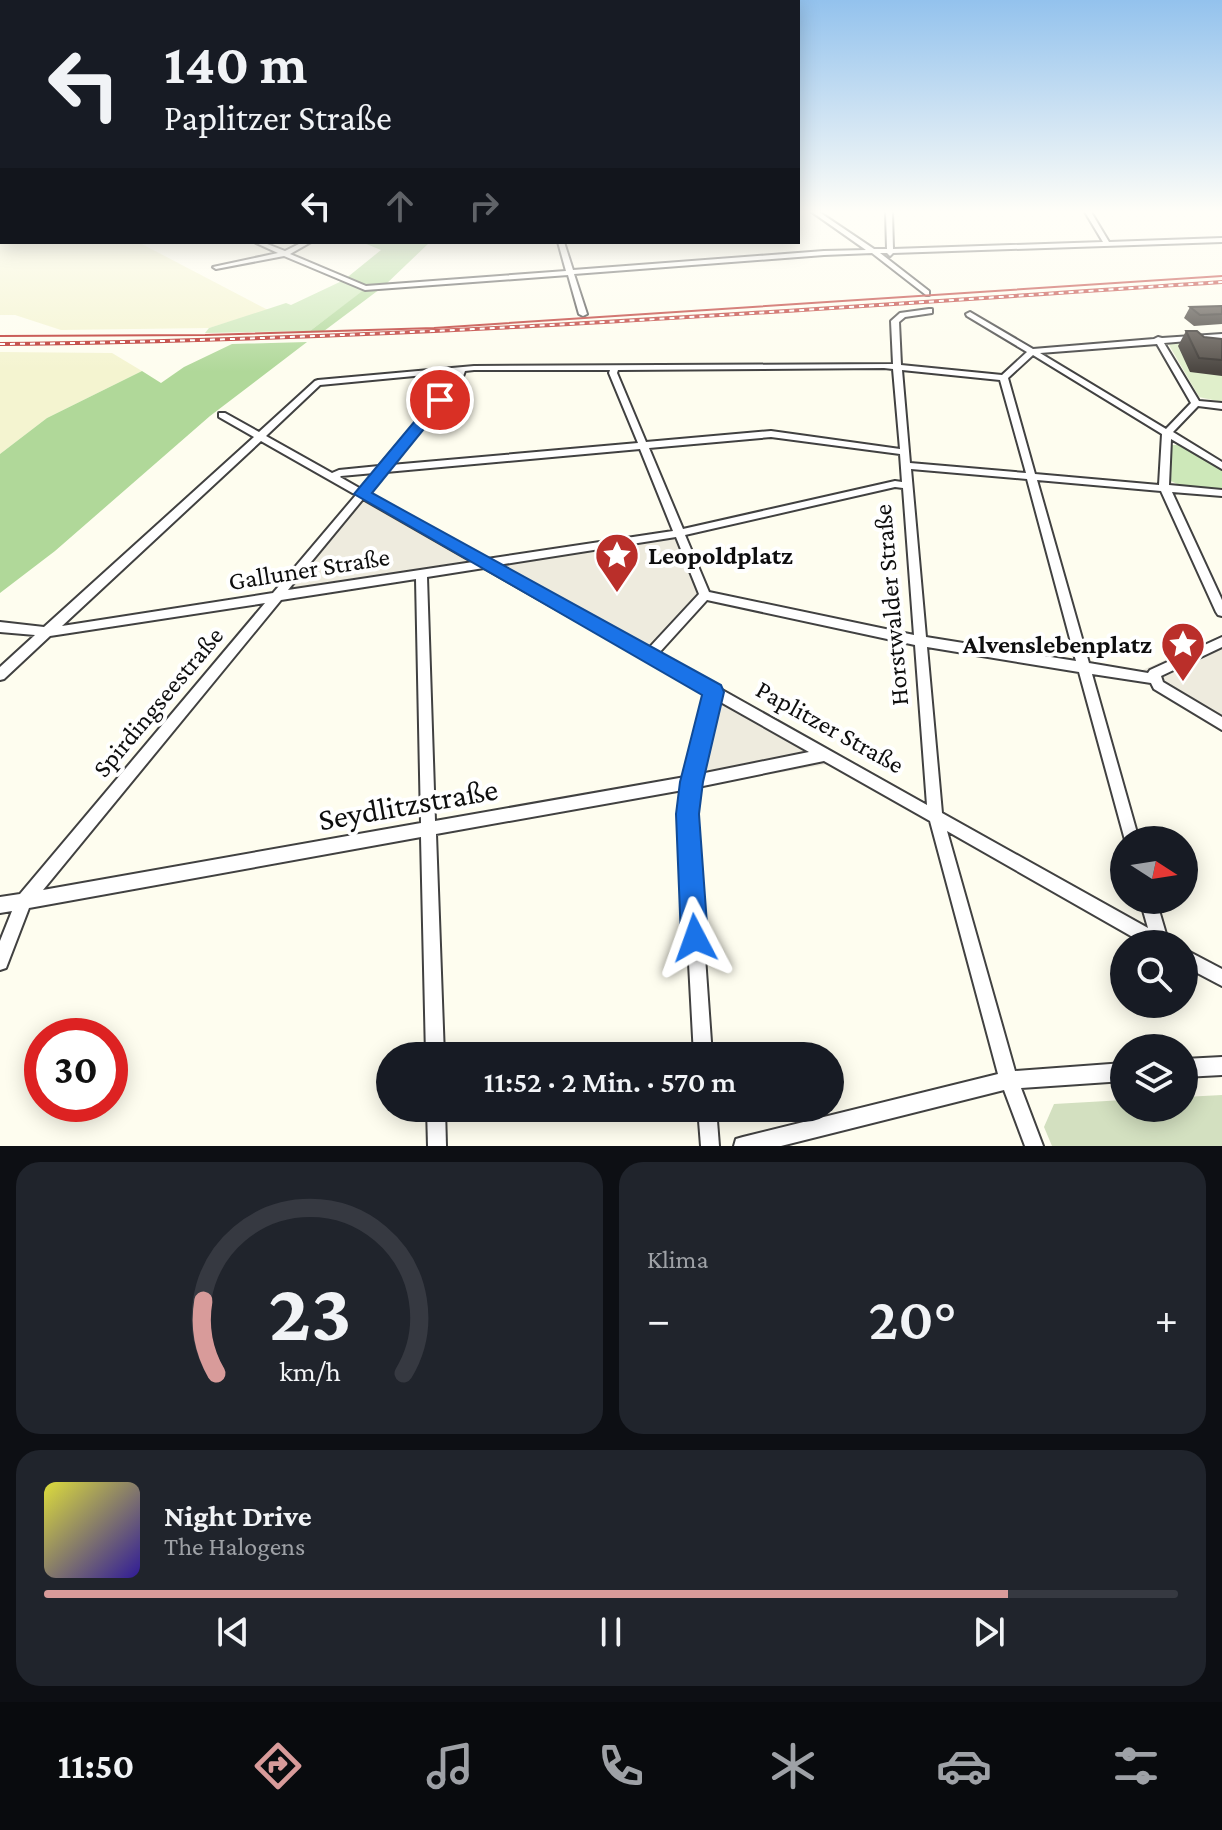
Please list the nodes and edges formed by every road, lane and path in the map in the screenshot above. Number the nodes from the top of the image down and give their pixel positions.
1 (224, 265) edge
2 (312, 265) edge
3 (569, 265) edge
4 (674, 265) edge
5 (893, 265) edge
6 (216, 267) dead end
7 (571, 273) junction
8 (926, 293) dead end
9 (929, 311) dead end
10 (583, 314) dead end
11 (970, 314) dead end
12 (1222, 336) edge
13 (1158, 339) junction
14 (1033, 351) junction
15 (897, 367) junction
16 (614, 368) junction
17 (461, 370) junction
18 (1004, 378) junction
19 (1196, 403) junction
20 (1222, 406) edge
21 (222, 415) dead end
22 (1167, 433) junction
23 (260, 436) junction
24 (643, 446) junction
25 (904, 452) junction
26 (905, 466) junction
27 (1222, 466) edge
28 (383, 469) junction
29 (1032, 476) junction
30 (333, 477) junction
31 (907, 486) junction
32 (1164, 486) junction
33 (1222, 493) edge
34 (362, 494) junction
35 (680, 533) junction
36 (487, 563) junction
37 (421, 573) junction
38 (705, 595) junction
39 (277, 596) junction
40 (1222, 612) edge
41 (0, 627) edge
42 (47, 632) junction
43 (920, 641) junction
44 (1222, 642) edge
45 (650, 655) junction
46 (1084, 667) junction
47 (0, 675) edge
48 (1156, 679) junction
49 (713, 692) junction
50 (1222, 724) edge
51 (826, 755) junction
52 (691, 782) junction
53 (935, 815) junction
54 (1128, 826) edge
55 (428, 829) junction
56 (24, 901) junction
57 (0, 905) edge
58 (1136, 930) edge
59 (0, 962) edge
60 (1198, 965) edge
61 (1222, 978) edge
62 (435, 1042) edge
63 (702, 1042) edge
64 (1222, 1066) edge
65 (1198, 1067) edge
66 (1110, 1073) edge
67 (1009, 1080) junction
68 (436, 1122) edge
69 (708, 1122) edge
70 (437, 1146) edge
71 (710, 1146) edge
72 (743, 1146) edge
73 (1034, 1146) edge

1 - 6 street
2 - 7 street
3 - 7 street
4 - 7 street
5 - 8 street
7 - 10 street
9 - 15 street, Horstwalder Straße
11 - 14 street
12 - 13 street
13 - 14 street
13 - 19 street
14 - 18 street
14 - 22 street
15 - 16 street
15 - 18 street
15 - 25 street, Horstwalder Straße
16 - 17 street
16 - 24 street
17 - 23 street
17 - 28 street, Spirdingseestraße
18 - 29 street
19 - 20 street
19 - 22 street
21 - 23 street, Paplitzer Straße
22 - 27 street
22 - 32 street
23 - 30 street, Paplitzer Straße
23 - 42 street
24 - 25 street
24 - 28 street
24 - 35 street
25 - 26 street, Horstwalder Straße
26 - 29 street
26 - 31 street, Horstwalder Straße
28 - 30 street
28 - 34 street, Spirdingseestraße
29 - 32 street
29 - 46 street
30 - 34 street, Paplitzer Straße
31 - 35 street, Galluner Straße
31 - 43 street, Horstwalder Straße
32 - 33 street
32 - 40 street
34 - 36 street, Paplitzer Straße
34 - 39 street, Spirdingseestraße
35 - 36 street, Galluner Straße
35 - 38 street
36 - 37 street, Galluner Straße
36 - 45 street, Paplitzer Straße
37 - 39 street, Galluner Straße
37 - 55 street
38 - 43 street
38 - 45 street
39 - 42 street, Galluner Straße
39 - 56 street, Spirdingseestraße
41 - 42 street, Galluner Straße
42 - 47 street
43 - 46 street
43 - 53 street, Horstwalder Straße
44 - 48 street
45 - 49 street, Paplitzer Straße
46 - 48 street
46 - 54 street
48 - 50 street
49 - 51 street, Paplitzer Straße
49 - 52 street
51 - 52 street, Seydlitzstraße
51 - 53 street, Paplitzer Straße
52 - 55 street, Seydlitzstraße
52 - 63 street
53 - 58 street, Paplitzer Straße
53 - 67 street, Horstwalder Straße
55 - 56 street, Seydlitzstraße
55 - 62 street
56 - 57 street, Seydlitzstraße
56 - 59 street, Spirdingseestraße
60 - 61 street
64 - 65 street
66 - 67 street
67 - 72 street
67 - 73 street, Horstwalder Straße
68 - 70 street
69 - 71 street

